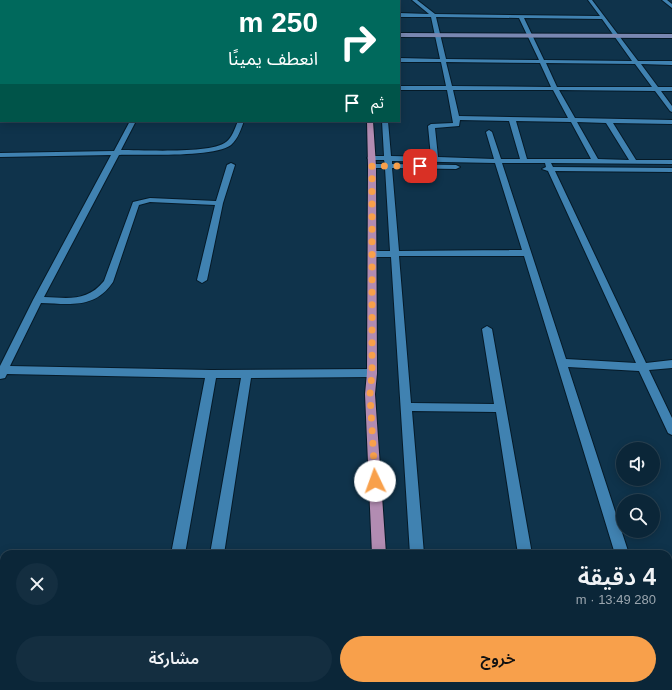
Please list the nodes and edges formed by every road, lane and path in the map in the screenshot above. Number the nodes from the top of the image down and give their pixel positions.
1 (414, 0) edge
2 (590, 0) edge
3 (664, 0) edge
4 (672, 7) edge
5 (400, 15) edge
6 (433, 15) junction
7 (521, 17) junction
8 (603, 18) junction
9 (400, 35) edge
10 (438, 36) junction
11 (672, 36) edge
12 (531, 38) junction
13 (618, 38) junction
14 (400, 39) edge
15 (672, 40) edge
16 (400, 60) edge
17 (442, 60) junction
18 (542, 62) junction
19 (638, 62) junction
20 (672, 63) edge
21 (449, 87) junction
22 (400, 88) edge
23 (555, 88) junction
24 (658, 89) junction
25 (672, 89) edge
26 (672, 110) edge
27 (456, 118) junction
28 (512, 119) junction
29 (572, 121) junction
30 (608, 121) junction
31 (132, 122) edge
32 (241, 122) edge
33 (370, 122) edge
34 (385, 122) edge
35 (672, 122) edge
36 (488, 132) dead end
37 (118, 151) junction
38 (0, 155) edge
39 (434, 160) junction
40 (371, 162) junction
41 (389, 162) junction
42 (524, 162) junction
43 (596, 162) junction
44 (634, 162) junction
45 (671, 164) edge
46 (231, 165) dead end
47 (498, 165) junction
48 (549, 165) junction
49 (672, 170) edge
50 (219, 203) junction
51 (526, 253) junction
52 (372, 254) junction
53 (394, 254) junction
54 (202, 280) dead end
55 (38, 300) junction
56 (487, 329) dead end
57 (562, 363) junction
58 (672, 364) edge
59 (643, 367) junction
60 (1, 373) edge
61 (246, 373) junction
62 (372, 373) junction
63 (211, 374) junction
64 (407, 407) junction
65 (499, 408) junction
66 (672, 430) edge
67 (179, 550) edge
68 (218, 550) edge
69 (379, 550) edge
70 (417, 550) edge
71 (524, 550) edge
72 (621, 550) edge

1 - 6 street
2 - 8 street
3 - 4 street
5 - 6 street
6 - 7 street
6 - 10 street
7 - 8 street
7 - 12 street
8 - 13 street
9 - 10 main road
10 - 12 main road
10 - 14 main road
10 - 17 street
11 - 13 main road
12 - 13 main road
12 - 18 street
13 - 15 main road
13 - 19 street
16 - 17 street
17 - 18 street
17 - 21 street
18 - 19 street
18 - 23 street
19 - 20 street
19 - 24 street
21 - 22 street
21 - 23 street
21 - 27 street
23 - 24 street
23 - 29 street
24 - 25 street
24 - 26 street
27 - 28 street
27 - 39 street
28 - 29 street
28 - 42 street
29 - 30 street
29 - 43 street
30 - 35 street
30 - 44 street
31 - 37 street
32 - 37 street
33 - 40 main road
34 - 41 street
36 - 47 street
37 - 38 street
37 - 55 street
39 - 41 street
39 - 47 street
40 - 41 street
40 - 52 main road
41 - 47 street
41 - 53 street
42 - 47 street
42 - 48 street
43 - 44 street
43 - 48 street
44 - 45 street
46 - 50 street
47 - 48 street
47 - 51 street
48 - 49 street
48 - 59 street
50 - 54 street
50 - 55 street
51 - 53 street
51 - 57 street
52 - 53 street
52 - 62 main road
53 - 64 street
55 - 60 street
56 - 65 street
57 - 59 street
57 - 72 street
58 - 59 street
59 - 66 street
60 - 63 street
61 - 62 street
61 - 63 street
61 - 68 street
62 - 69 main road
63 - 67 street
64 - 65 street
64 - 70 street
65 - 71 street

